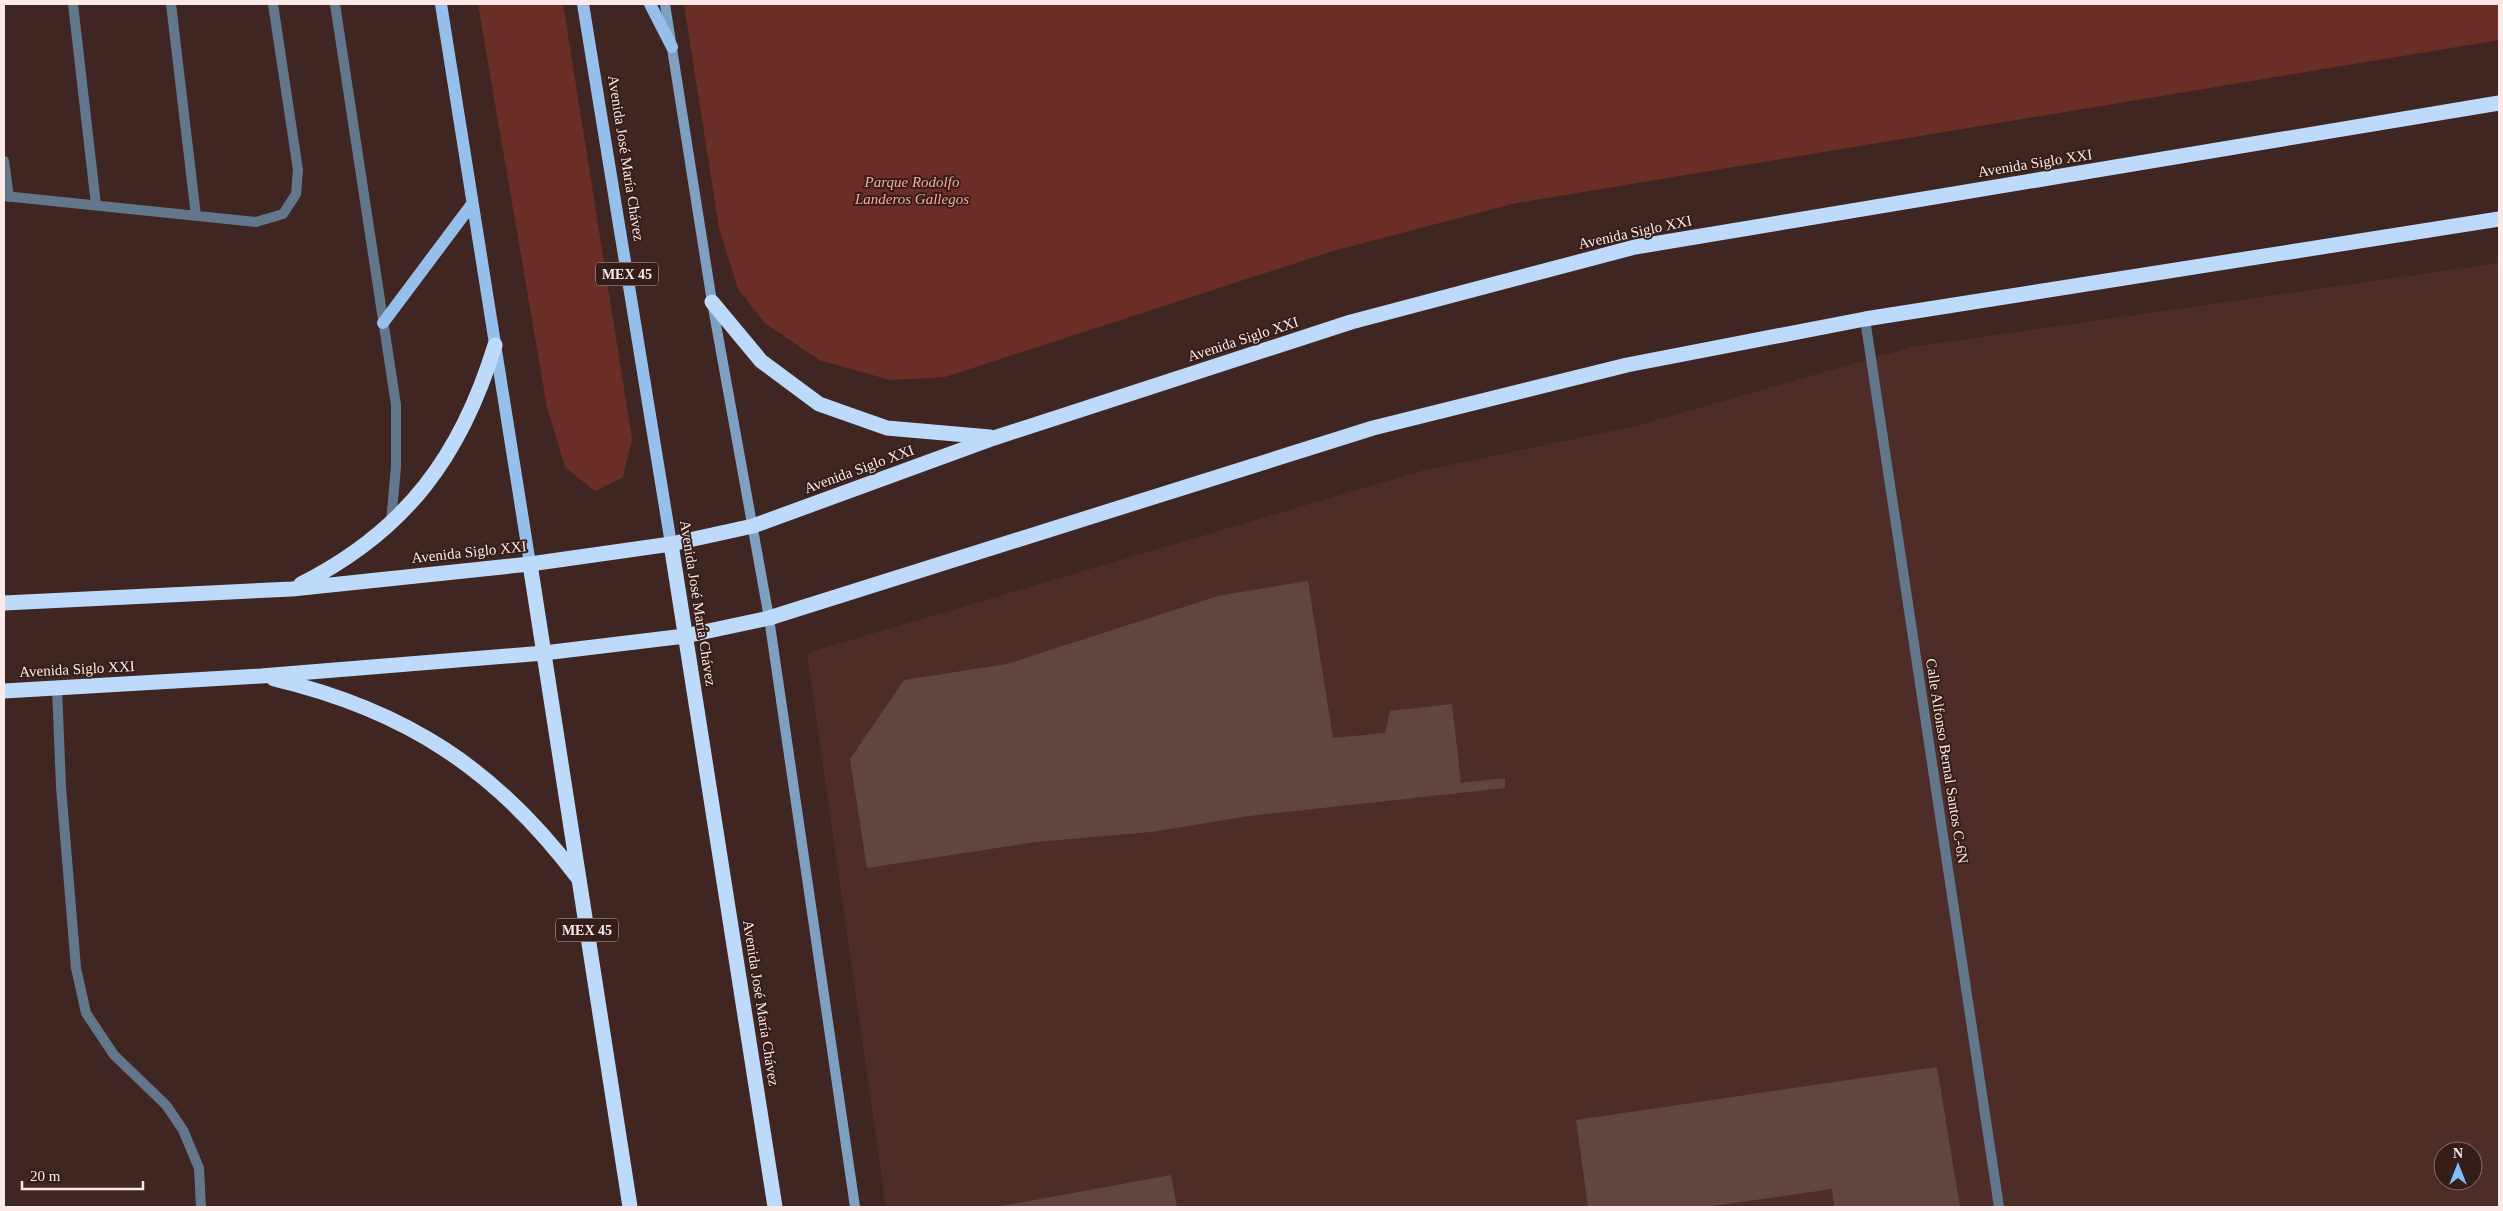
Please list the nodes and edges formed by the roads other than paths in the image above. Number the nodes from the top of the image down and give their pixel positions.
1 (73, 4) edge
2 (171, 4) edge
3 (273, 4) edge
4 (335, 4) edge
5 (441, 4) edge
6 (583, 4) edge
7 (650, 4) edge
8 (666, 4) edge
9 (672, 47) junction
10 (2499, 103) edge
11 (4, 161) edge
12 (6, 196) edge
13 (472, 204) junction
14 (96, 205) junction
15 (196, 216) junction
16 (2499, 219) edge
17 (712, 302) junction
18 (1865, 319) junction
19 (383, 323) junction
20 (495, 345) junction
21 (994, 438) junction
22 (392, 522) junction
23 (753, 526) junction
24 (671, 544) junction
25 (530, 564) junction
26 (292, 588) junction
27 (4, 603) edge
28 (769, 618) junction
29 (685, 636) junction
30 (544, 654) junction
31 (261, 676) junction
32 (57, 688) junction
33 (4, 691) edge
34 (580, 880) junction
35 (201, 1207) edge
36 (630, 1207) edge
37 (776, 1207) edge
38 (856, 1207) edge
39 (1999, 1207) edge

1 - 14 street
2 - 15 street
3 - 15 street
4 - 19 street
5 - 13 main road, MEX 45
6 - 24 main road, Avenida José María Chávez / MEX 45
7 - 9 main road
8 - 9 street
9 - 17 street
10 - 21 highway, Avenida Siglo XXI
11 - 12 street
12 - 14 street
13 - 19 main road
13 - 20 main road, MEX 45
14 - 15 street
16 - 18 highway, Avenida Siglo XXI
17 - 21 highway
17 - 23 street
18 - 28 highway, Avenida Siglo XXI
18 - 39 street, Calle Alfonso Bernal Santos C-6N
19 - 22 street
20 - 22 highway
20 - 25 main road, MEX 45
21 - 23 highway, Avenida Siglo XXI
22 - 26 highway
23 - 24 highway, Avenida Siglo XXI
23 - 28 street
24 - 25 highway, Avenida Siglo XXI
24 - 29 highway, Avenida José María Chávez / MEX 45
25 - 26 highway, Avenida Siglo XXI
25 - 30 highway, MEX 45
26 - 27 highway, Avenida Siglo XXI
28 - 29 highway, Avenida Siglo XXI
28 - 38 street
29 - 30 highway, Avenida Siglo XXI
29 - 37 highway, Avenida José María Chávez / MEX 45
30 - 31 highway, Avenida Siglo XXI
30 - 34 highway, MEX 45
31 - 32 highway, Avenida Siglo XXI
31 - 34 highway
32 - 33 highway, Avenida Siglo XXI
32 - 35 street
34 - 36 highway, MEX 45

